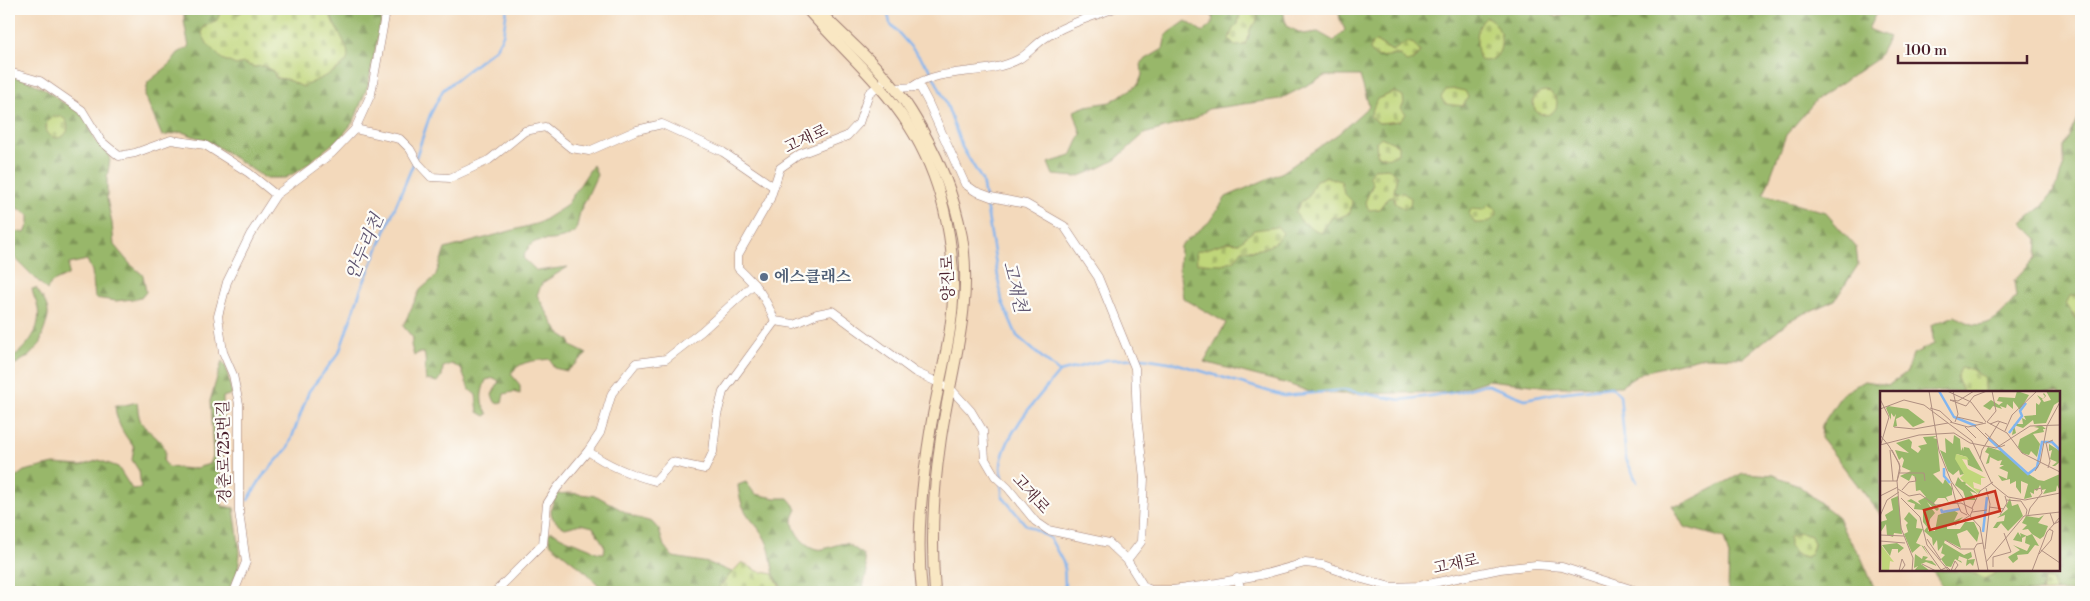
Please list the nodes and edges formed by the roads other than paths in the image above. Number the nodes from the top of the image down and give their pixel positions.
1 (389, 9) edge
2 (807, 9) edge
3 (817, 9) edge
4 (1112, 9) edge
5 (9, 72) edge
6 (884, 82) junction
7 (894, 88) junction
8 (911, 88) junction
9 (356, 129) junction
10 (774, 187) junction
11 (276, 195) junction
12 (754, 284) junction
13 (775, 321) junction
14 (940, 383) junction
15 (950, 388) junction
16 (588, 451) junction
17 (1127, 560) junction
18 (1237, 578) junction
19 (1144, 590) edge
20 (234, 592) edge
21 (495, 592) edge
22 (922, 592) edge
23 (935, 592) edge
24 (1242, 592) edge
25 (1640, 592) edge

1 - 9 street, 경춘로725번길
2 - 6 main road, 양진로
3 - 6 main road, 양진로
4 - 8 street
5 - 11 street
6 - 7 main road, 양진로
6 - 10 street, 고재로
6 - 14 main road, 양진로
7 - 8 street
7 - 15 main road, 양진로
8 - 17 street
9 - 10 street
9 - 11 street, 경춘로725번길
10 - 12 street, 고재로
11 - 20 street, 경춘로725번길
12 - 13 street, 고재로
12 - 16 street
13 - 14 street, 고재로
13 - 16 street
14 - 15 street, 고재로
14 - 22 main road, 양진로
15 - 17 street, 고재로
15 - 23 main road, 양진로
16 - 21 street
17 - 19 street, 고재로
18 - 19 street, 고재로
18 - 24 street
18 - 25 street, 고재로

